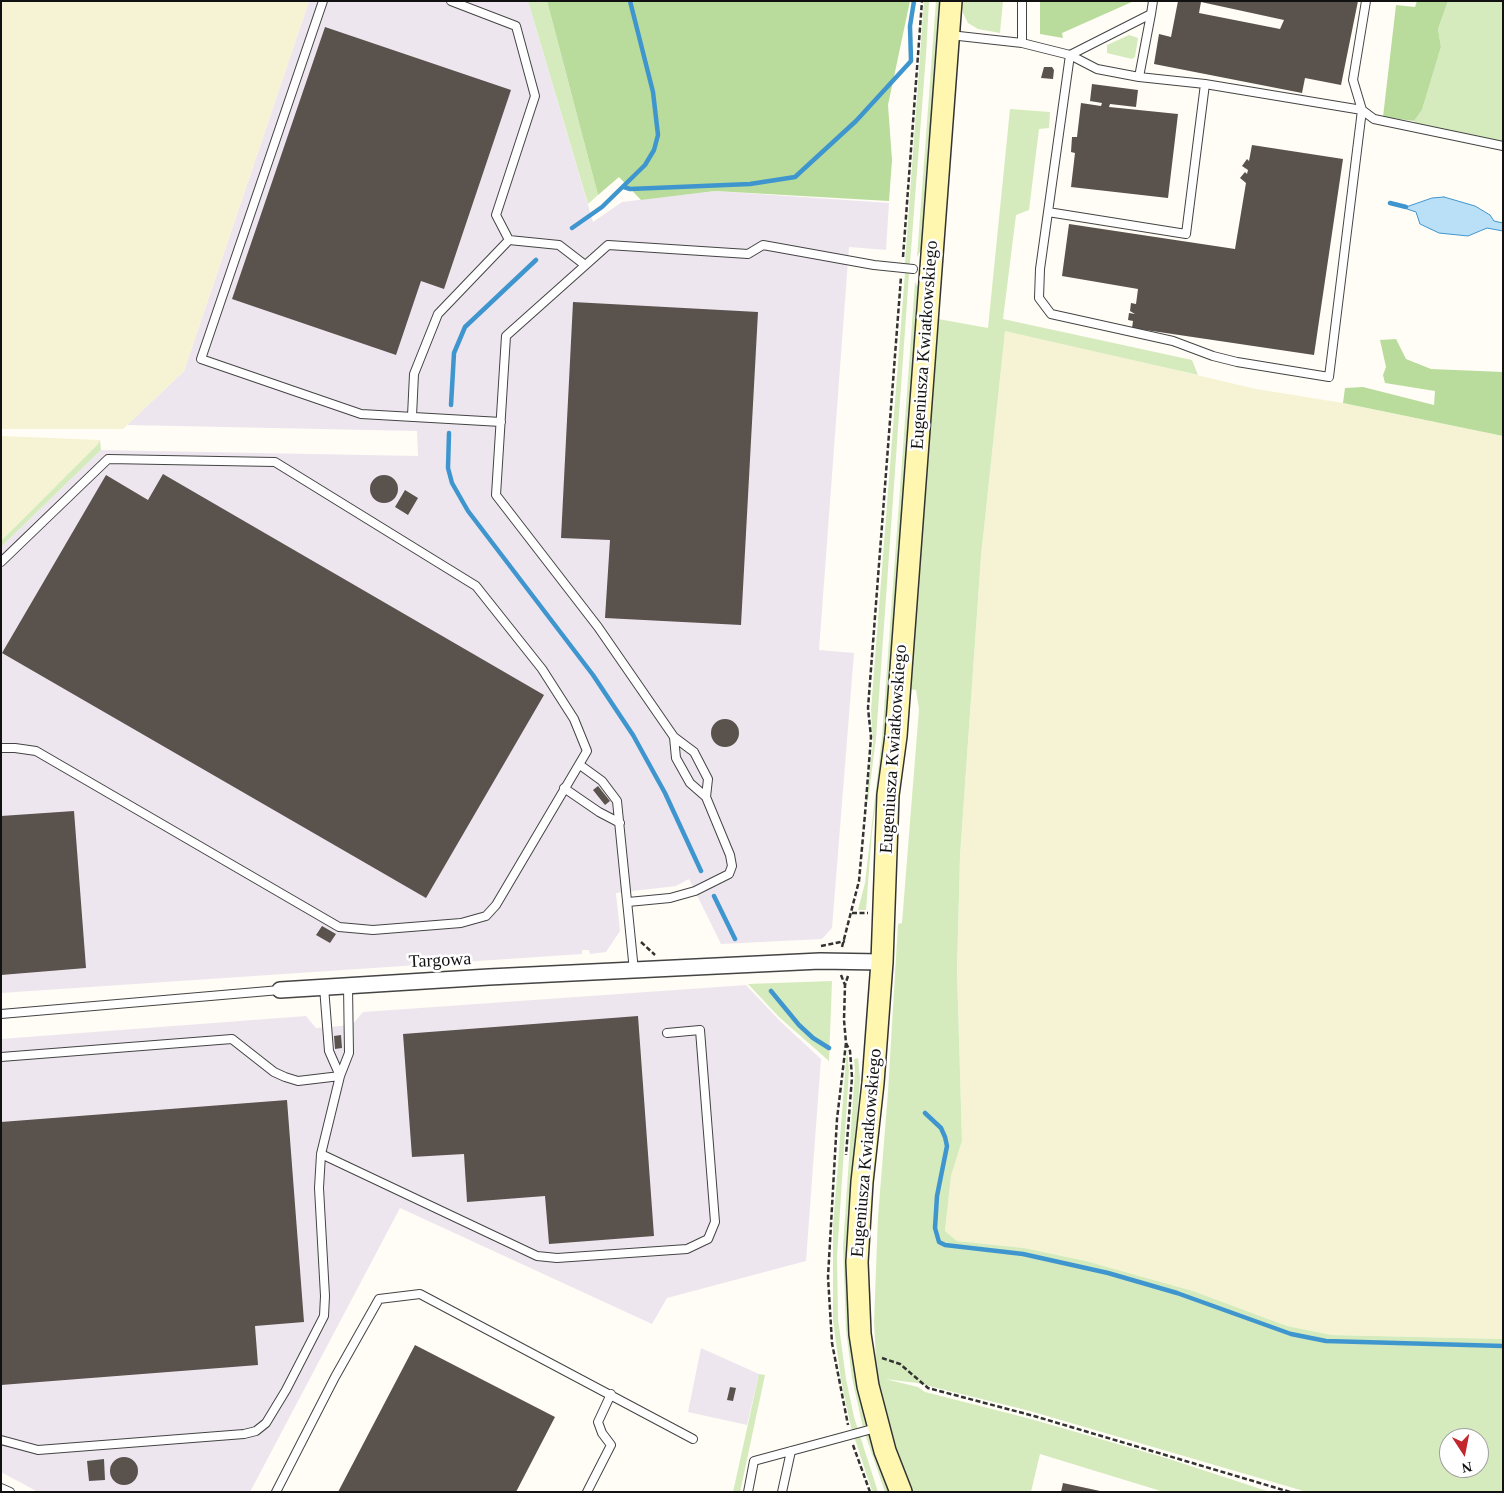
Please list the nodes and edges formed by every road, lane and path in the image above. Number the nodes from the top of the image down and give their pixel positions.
1 (323, 1) edge
2 (451, 1) edge
3 (922, 1) edge
4 (951, 1) edge
5 (1022, 1) edge
6 (1153, 1) edge
7 (1366, 1) edge
8 (1151, 14) junction
9 (948, 35) junction
10 (1022, 43) junction
11 (1070, 55) junction
12 (1139, 77) junction
13 (1205, 84) junction
14 (1362, 110) junction
15 (1503, 146) edge
16 (1048, 212) junction
17 (509, 240) junction
18 (585, 265) junction
19 (902, 268) junction
20 (913, 269) dead end
21 (412, 416) junction
22 (501, 422) junction
23 (1, 562) edge
24 (674, 737) junction
25 (1, 748) edge
26 (580, 765) junction
27 (564, 788) junction
28 (706, 797) junction
29 (620, 823) junction
30 (628, 902) junction
31 (819, 946) dead end
32 (882, 962) junction
33 (634, 971) junction
34 (845, 985) dead end
35 (348, 986) junction
36 (324, 987) junction
37 (280, 990) joint
38 (1, 1014) edge
39 (667, 1033) dead end
40 (846, 1043) dead end
41 (1, 1057) edge
42 (340, 1076) junction
43 (321, 1154) junction
44 (863, 1359) junction
45 (611, 1394) junction
46 (878, 1427) junction
47 (693, 1439) dead end
48 (1, 1440) edge
49 (791, 1451) junction
50 (1, 1488) edge
51 (10, 1492) edge
52 (276, 1492) edge
53 (587, 1492) edge
54 (748, 1492) edge
55 (782, 1492) edge
56 (900, 1492) edge
57 (1290, 1492) edge

1 - 21 lane
2 - 17 lane
3 - 19 path
4 - 9 main road, Eugeniusza Kwiatkowskiego
5 - 10 lane
6 - 8 lane
7 - 14 lane
8 - 11 lane
8 - 12 lane
9 - 10 lane
9 - 32 main road, Eugeniusza Kwiatkowskiego
10 - 11 lane
11 - 12 lane
11 - 16 lane
12 - 13 lane
13 - 14 lane
13 - 16 lane
14 - 15 lane
14 - 16 lane
17 - 18 lane
17 - 21 lane
18 - 19 lane
18 - 22 lane
19 - 20 lane
19 - 31 path
21 - 22 lane
22 - 24 lane
23 - 26 lane
24 - 28 lane
24 - 28 lane
25 - 27 lane
26 - 27 lane
26 - 29 lane
27 - 29 lane
28 - 30 lane
29 - 30 lane
30 - 33 lane
32 - 33 street, Targowa
32 - 44 main road, Eugeniusza Kwiatkowskiego
33 - 35 street, Targowa
34 - 40 path
35 - 36 street, Targowa
35 - 42 lane
36 - 37 street, Targowa
36 - 42 lane
37 - 38 lane, Targowa
39 - 43 lane
41 - 42 lane
42 - 43 lane
43 - 48 lane
44 - 46 main road, Eugeniusza Kwiatkowskiego
44 - 57 path
45 - 47 lane
45 - 52 lane
45 - 53 lane
46 - 49 lane
46 - 56 main road, Eugeniusza Kwiatkowskiego
49 - 54 lane
49 - 55 lane
50 - 51 lane

